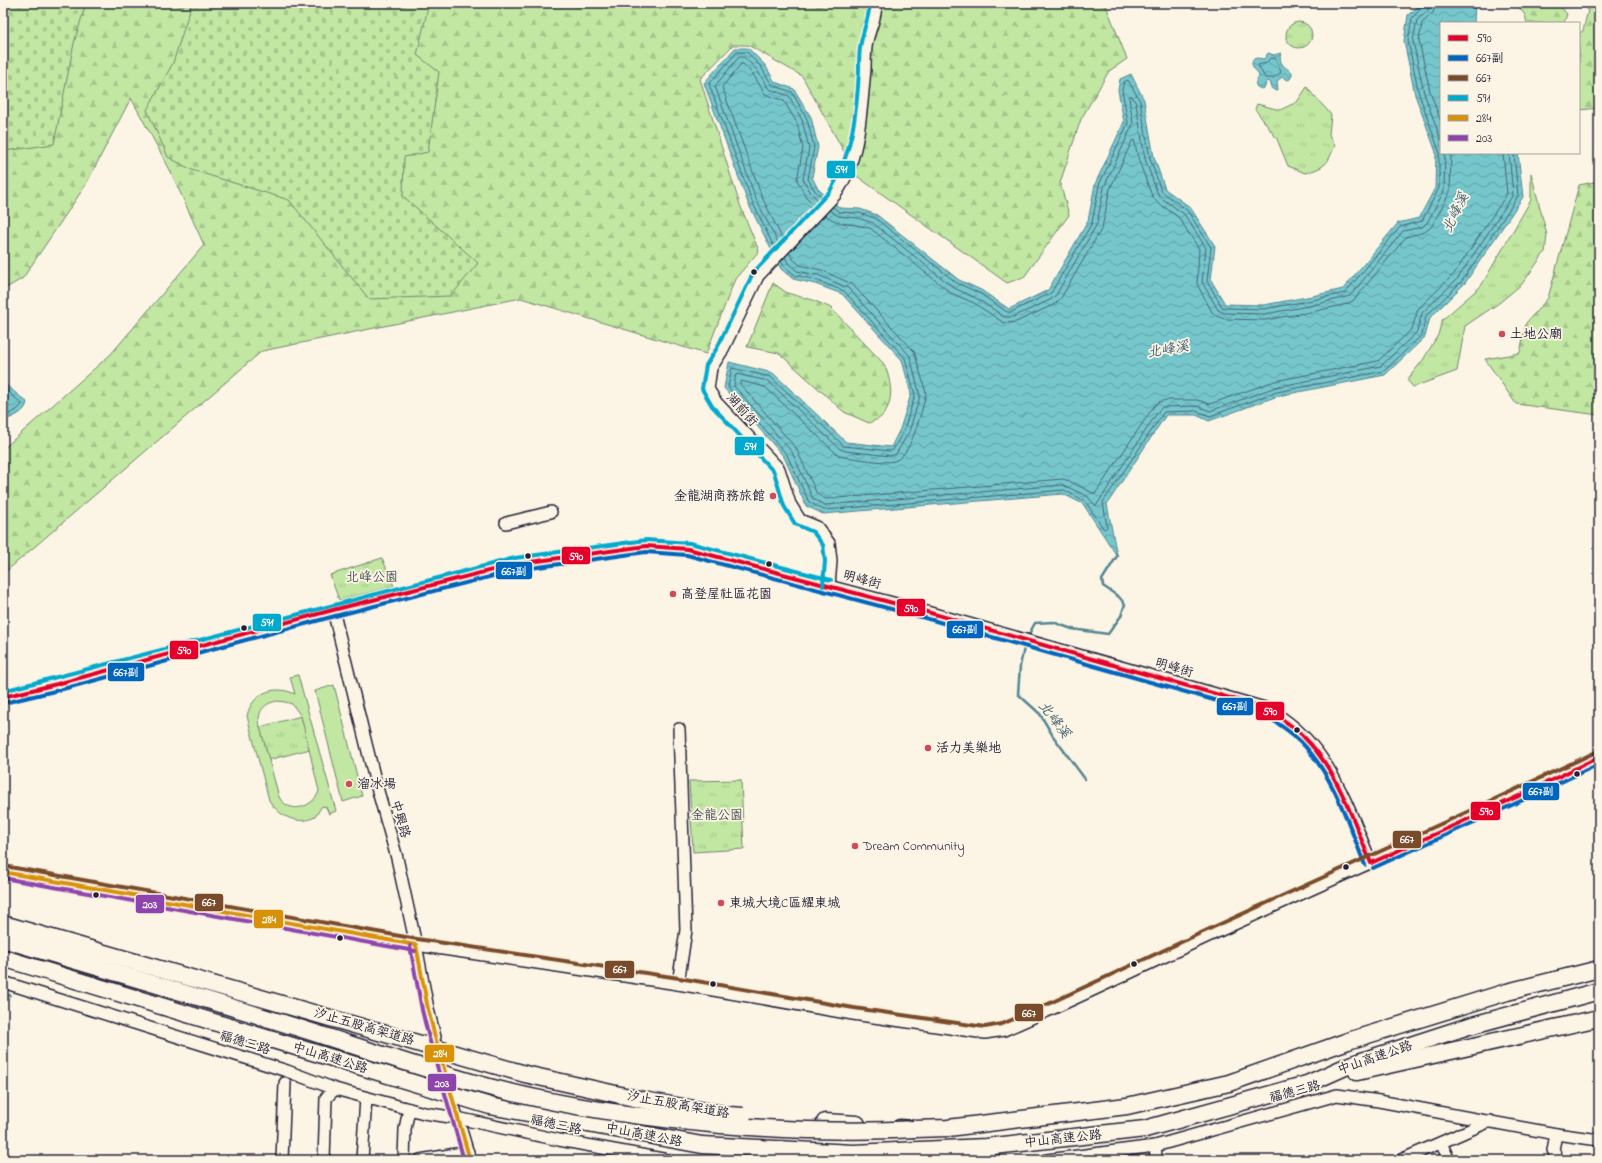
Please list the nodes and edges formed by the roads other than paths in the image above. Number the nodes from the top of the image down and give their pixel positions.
1 (876, 3) edge
2 (551, 512) dead end
3 (506, 523) dead end
4 (829, 586) junction
5 (333, 610) junction
6 (3, 697) edge
7 (680, 729) dead end
8 (1599, 757) edge
9 (1370, 863) junction
10 (3, 872) edge
11 (3, 924) edge
12 (3, 939) edge
13 (416, 944) junction
14 (3, 958) edge
15 (1599, 969) edge
16 (3, 982) edge
17 (678, 984) junction
18 (1599, 991) edge
19 (1599, 1018) edge
20 (435, 1037) tunnel mouth
21 (285, 1083) dead end
22 (1307, 1084) junction
23 (335, 1089) junction
24 (366, 1098) junction
25 (409, 1109) junction
26 (456, 1114) junction
27 (1490, 1121) junction
28 (914, 1129) junction
29 (1556, 1134) junction
30 (1599, 1140) edge
31 (1441, 1144) junction
32 (1155, 1146) junction
33 (469, 1156) edge
34 (282, 1160) edge
35 (324, 1160) edge
36 (362, 1160) edge
37 (404, 1160) edge
38 (420, 1160) edge
39 (668, 1160) edge
40 (1047, 1160) edge
41 (1154, 1160) edge
42 (1402, 1160) edge
43 (1449, 1160) edge
44 (1558, 1160) edge

1 - 4 street, 湖前街
2 - 3 street
4 - 5 street, 明峰街
4 - 9 street, 明峰街
5 - 6 street, 明峰街
5 - 13 street, 中興路
7 - 17 street
8 - 9 street
9 - 17 street
10 - 13 street
11 - 28 highway, 汐止五股高架道路, bridge
12 - 28 highway, 中山高速公路, bridge
13 - 17 street
13 - 20 street, 中興路
14 - 22 highway, 中山高速公路
15 - 28 highway, 中山高速公路
16 - 23 street, 福德三路
18 - 22 highway, 中山高速公路
19 - 22 highway
21 - 34 street
23 - 24 street, 福德三路
23 - 35 street
24 - 25 street, 福德三路
24 - 36 street
25 - 26 street, 福德三路
25 - 37 street
26 - 33 street
26 - 39 street, 福德三路
27 - 29 street, 福德三路
27 - 31 street
27 - 32 street, 福德三路
29 - 30 street, 福德三路
29 - 44 street
31 - 42 street
31 - 43 street
32 - 40 street, 福德三路
32 - 41 street
33 - 38 street

